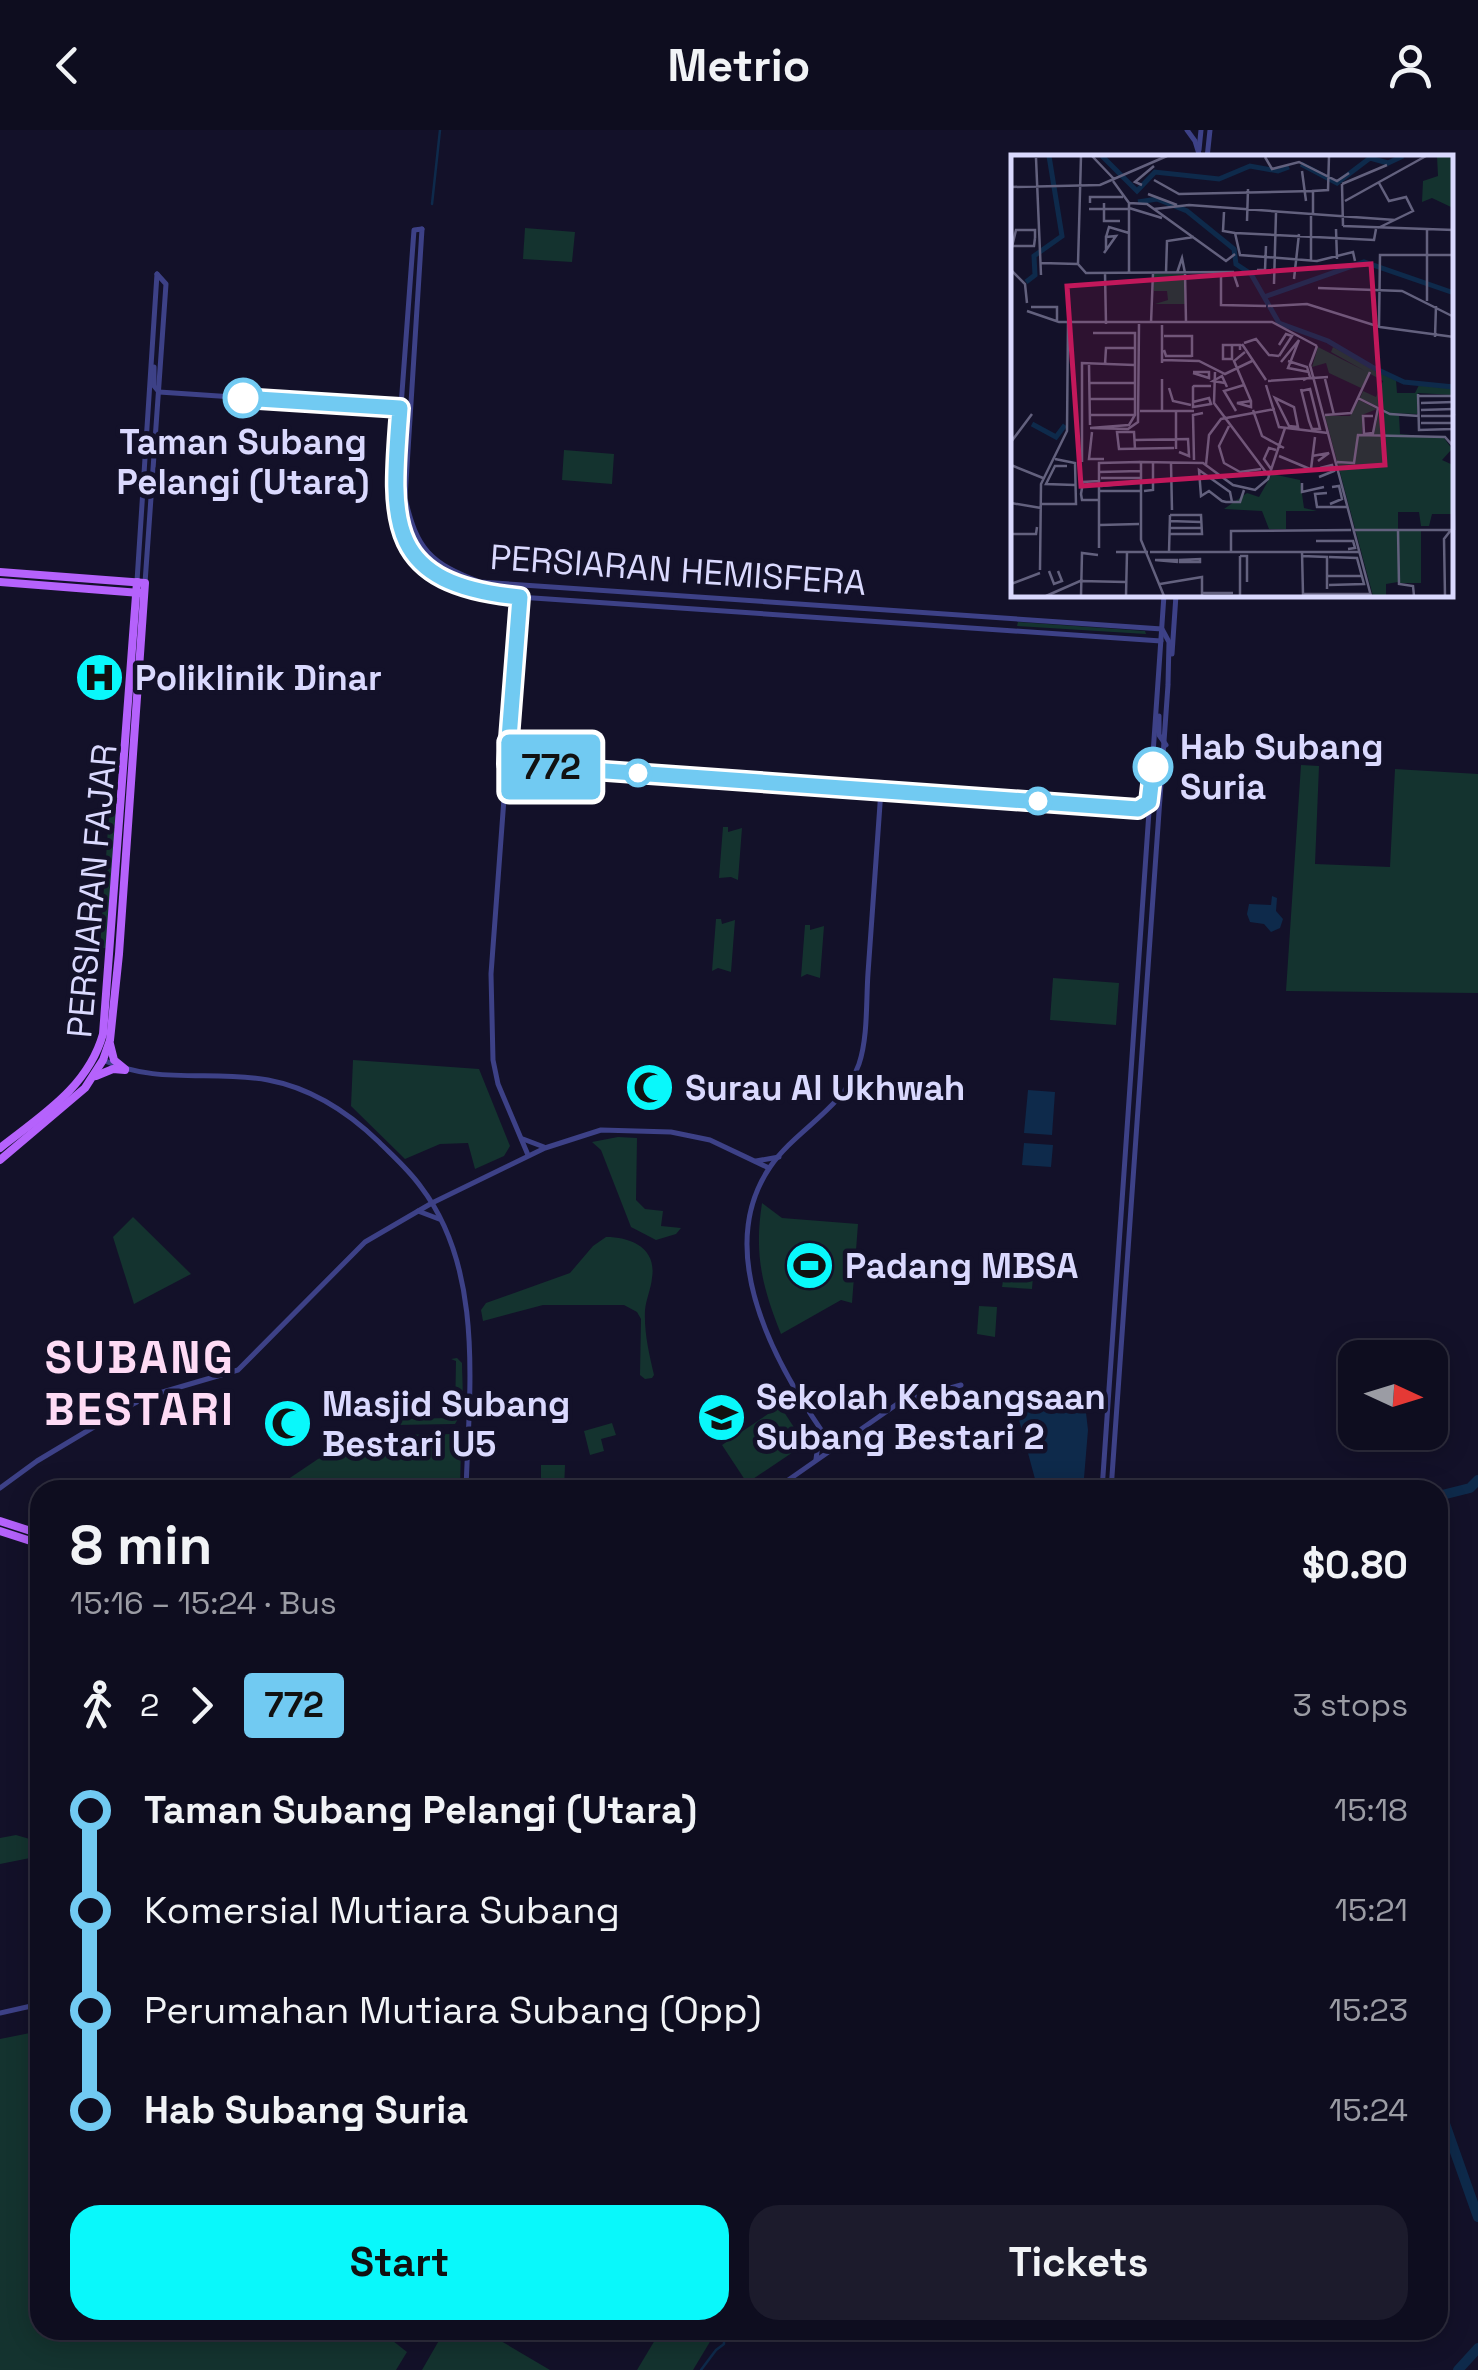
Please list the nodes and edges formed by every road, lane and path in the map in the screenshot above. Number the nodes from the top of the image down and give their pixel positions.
1 (1187, 130) edge
2 (1201, 130) edge
3 (1210, 130) edge
4 (1199, 155) edge
5 (1199, 155) edge
6 (1207, 155) edge
7 (154, 332) junction
8 (159, 392) junction
9 (400, 408) junction
10 (412, 409) junction
11 (145, 454) junction
12 (0, 572) edge
13 (0, 582) edge
14 (521, 585) junction
15 (140, 588) junction
16 (520, 597) junction
17 (1164, 598) edge
18 (1175, 598) edge
19 (1176, 598) edge
20 (1163, 635) junction
21 (1168, 684) junction
22 (1157, 696) junction
23 (1166, 746) junction
24 (1151, 796) junction
25 (1138, 809) junction
26 (1149, 823) junction
27 (1152, 868) junction
28 (110, 1040) junction
29 (99, 1059) junction
30 (125, 1070) junction
31 (85, 1088) junction
32 (520, 1137) junction
33 (0, 1148) edge
34 (545, 1148) junction
35 (528, 1156) junction
36 (779, 1157) junction
37 (0, 1160) edge
38 (753, 1160) junction
39 (515, 1163) junction
40 (769, 1168) junction
41 (762, 1184) junction
42 (423, 1188) junction
43 (447, 1196) junction
44 (432, 1204) junction
45 (418, 1211) junction
46 (442, 1221) junction
47 (961, 1385) dead end
48 (926, 1395) junction
49 (962, 1396) dead end
50 (820, 1430) junction
51 (851, 1435) junction
52 (834, 1448) junction
53 (815, 1462) junction
54 (466, 1480) edge
55 (789, 1480) edge
56 (1103, 1480) edge
57 (1113, 1480) edge
58 (0, 1488) edge
59 (0, 1521) edge
60 (0, 1531) edge
61 (30, 1531) edge
62 (30, 1541) edge
63 (30, 2006) edge
64 (0, 2013) edge

1 - 4 street
2 - 5 street
3 - 6 street
7 - 8 street
7 - 8 street, PERSIARAN FAJAR
7 - 11 street, PERSIARAN FAJAR
8 - 9 street
8 - 11 street
8 - 15 street, PERSIARAN FAJAR
9 - 10 street
9 - 10 street, PERSIARAN HEMISFERA
9 - 16 street, PERSIARAN HEMISFERA
10 - 14 street, PERSIARAN HEMISFERA
11 - 15 street, PERSIARAN FAJAR
12 - 15 main road
13 - 15 main road
14 - 16 street
14 - 20 street, PERSIARAN HEMISFERA
15 - 28 main road, PERSIARAN FAJAR
15 - 29 main road, PERSIARAN FAJAR
16 - 20 street, PERSIARAN HEMISFERA
16 - 32 street
17 - 20 street
18 - 20 street
19 - 21 street
20 - 21 street
20 - 22 street
21 - 23 street
22 - 23 street
22 - 24 street
23 - 27 street
24 - 25 street
24 - 26 street
25 - 26 street
25 - 36 street
26 - 27 street
27 - 56 street
27 - 57 street
28 - 29 main road, PERSIARAN FAJAR
28 - 30 main road
29 - 30 street
29 - 31 main road, PERSIARAN FAJAR
29 - 33 main road
30 - 31 main road
30 - 42 street
31 - 37 main road, PERSIARAN FAJAR
32 - 34 street
32 - 35 street
32 - 39 street
34 - 35 street
34 - 38 street
35 - 39 street
36 - 38 street
36 - 40 street
38 - 40 street
38 - 41 street
39 - 43 street
40 - 41 street
41 - 50 street
42 - 43 street
42 - 44 street
42 - 45 street
43 - 44 street
43 - 46 street
44 - 45 street
44 - 46 street
45 - 46 street
45 - 58 street
46 - 54 street
47 - 48 street
48 - 49 street
48 - 51 street
50 - 51 street
50 - 52 street
50 - 53 street
51 - 52 street
52 - 53 street
53 - 55 street
59 - 61 main road
60 - 62 main road
63 - 64 street

